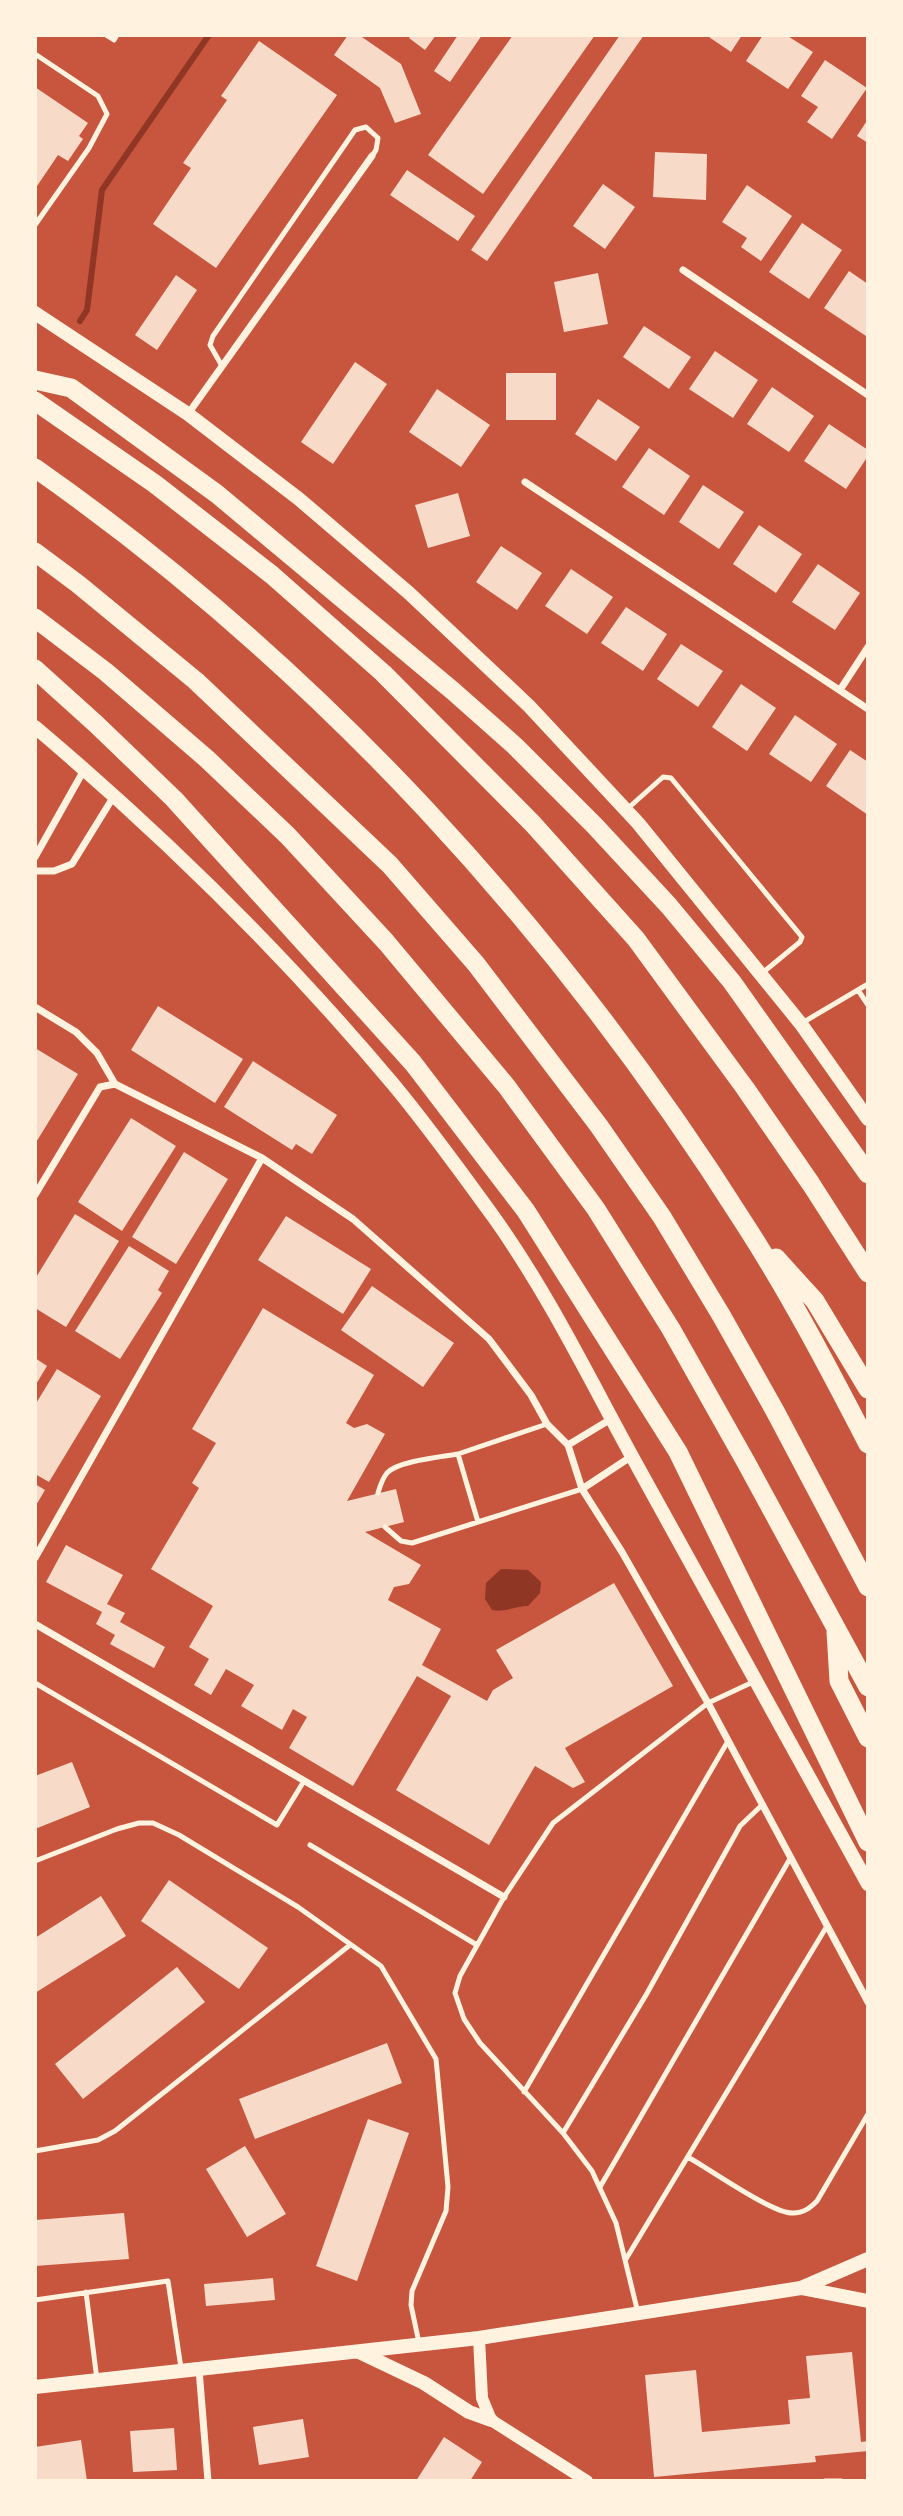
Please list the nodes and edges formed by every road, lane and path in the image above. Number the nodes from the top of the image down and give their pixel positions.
1 (106, 35) edge
2 (117, 35) edge
3 (35, 54) edge
4 (372, 156) joint
5 (35, 225) edge
6 (683, 270) dead end
7 (35, 313) edge
8 (222, 366) junction
9 (35, 380) edge
10 (868, 394) edge
11 (35, 401) edge
12 (188, 414) junction
13 (35, 468) edge
14 (525, 482) dead end
15 (35, 552) edge
16 (35, 618) edge
17 (868, 647) edge
18 (35, 669) edge
19 (840, 690) junction
20 (868, 709) edge
21 (35, 727) edge
22 (85, 769) junction
23 (115, 795) junction
24 (626, 810) junction
25 (35, 857) edge
26 (35, 871) edge
27 (761, 974) junction
28 (868, 984) edge
29 (858, 990) junction
30 (868, 1005) edge
31 (35, 1007) edge
32 (802, 1024) junction
33 (115, 1084) junction
34 (868, 1119) edge
35 (262, 1158) junction
36 (868, 1174) edge
37 (38, 1184) edge
38 (35, 1195) edge
39 (744, 1223) junction
40 (868, 1273) edge
41 (868, 1389) edge
42 (612, 1418) junction
43 (547, 1423) junction
44 (868, 1444) edge
45 (568, 1445) junction
46 (458, 1454) junction
47 (632, 1456) junction
48 (582, 1489) junction
49 (378, 1493) dead end
50 (478, 1522) junction
51 (386, 1527) dead end
52 (35, 1558) edge
53 (868, 1587) edge
54 (835, 1623) junction
55 (35, 1625) edge
56 (756, 1681) junction
57 (35, 1683) edge
58 (868, 1687) edge
59 (708, 1703) junction
60 (868, 1738) edge
61 (728, 1741) junction
62 (304, 1781) junction
63 (762, 1804) junction
64 (868, 1842) edge
65 (310, 1845) dead end
66 (791, 1857) junction
67 (35, 1861) edge
68 (868, 1884) edge
69 (504, 1897) junction
70 (827, 1926) junction
71 (350, 1945) junction
72 (477, 1945) junction
73 (868, 2002) edge
74 (524, 2092) junction
75 (868, 2114) edge
76 (563, 2133) junction
77 (35, 2151) edge
78 (688, 2157) junction
79 (600, 2187) junction
80 (626, 2259) junction
81 (868, 2259) edge
82 (801, 2288) junction
83 (86, 2292) junction
84 (35, 2300) edge
85 (868, 2301) edge
86 (638, 2313) junction
87 (479, 2338) junction
88 (420, 2345) junction
89 (358, 2352) junction
90 (199, 2369) junction
91 (181, 2371) junction
92 (97, 2380) junction
93 (35, 2387) edge
94 (491, 2420) junction
95 (208, 2481) edge
96 (587, 2481) edge
97 (825, 2481) edge
98 (841, 2481) edge

1 - 2 lane
3 - 5 lane
4 - 8 street
4 - 8 lane
6 - 10 street
7 - 12 main road
8 - 12 street
9 - 36 highway
11 - 40 highway
12 - 24 main road
13 - 39 highway
14 - 19 street
15 - 53 highway
16 - 54 highway
17 - 19 street
18 - 64 highway
19 - 20 street
21 - 22 main road
22 - 23 main road
22 - 25 street
23 - 26 street
23 - 42 main road
24 - 27 main road
24 - 27 lane
27 - 32 main road
28 - 29 lane
29 - 30 lane
29 - 32 lane
31 - 33 street
32 - 34 main road
33 - 35 street
33 - 37 street
35 - 43 street
35 - 52 street
37 - 38 street
39 - 41 highway
39 - 44 highway
42 - 45 street
42 - 47 main road
43 - 45 street
43 - 46 lane
45 - 48 street
46 - 49 lane
46 - 50 lane
47 - 48 street
47 - 56 main road
48 - 50 lane
48 - 59 street
50 - 51 lane
54 - 58 highway
54 - 60 highway
55 - 62 street
56 - 59 lane
56 - 68 main road
57 - 62 lane
59 - 61 street
59 - 69 lane
61 - 63 street
61 - 74 lane
62 - 69 street
63 - 66 street
63 - 76 lane
65 - 72 lane
66 - 70 street
66 - 79 lane
67 - 71 lane
69 - 72 lane
70 - 73 street
70 - 78 lane
71 - 77 lane
71 - 88 lane
72 - 74 lane
74 - 76 lane
75 - 78 lane
76 - 79 lane
78 - 80 lane
79 - 80 lane
80 - 86 lane
81 - 82 main road
82 - 85 main road
82 - 86 main road
83 - 84 lane
83 - 91 lane
83 - 92 lane
86 - 87 main road
87 - 88 main road
87 - 94 street
88 - 89 main road
89 - 90 main road
89 - 94 main road
90 - 91 main road
90 - 95 street
91 - 92 main road
92 - 93 main road
94 - 96 street
97 - 98 lane

